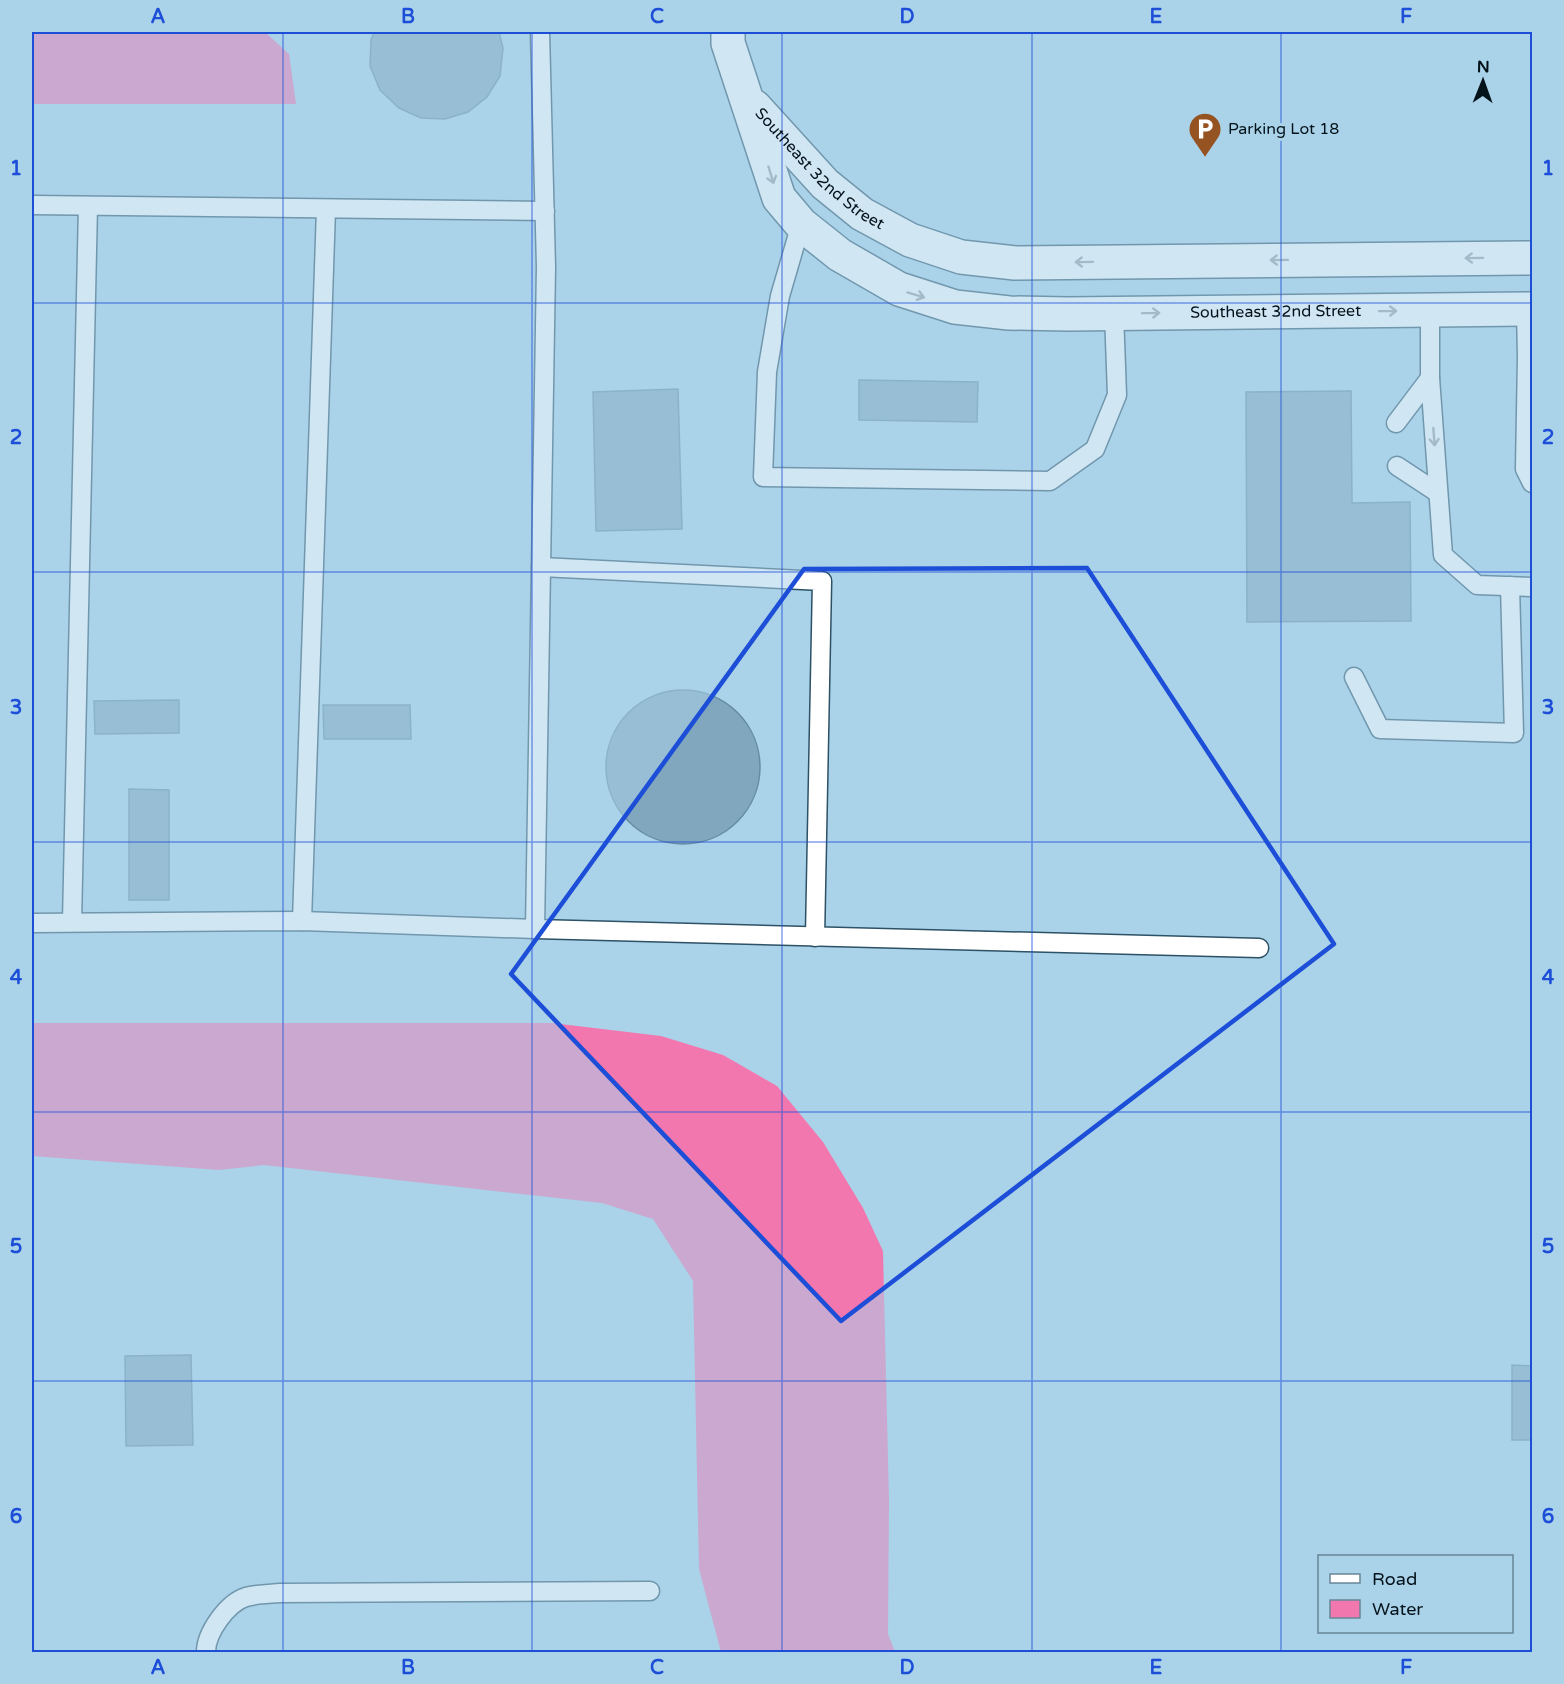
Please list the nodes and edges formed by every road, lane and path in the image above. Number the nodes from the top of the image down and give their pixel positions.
1 (540, 32) edge
2 (728, 32) edge
3 (747, 99) junction
4 (32, 205) edge
5 (88, 206) junction
6 (326, 209) junction
7 (545, 211) junction
8 (801, 224) junction
9 (1533, 258) edge
10 (1529, 309) edge
11 (1430, 310) junction
12 (1114, 313) junction
13 (1430, 378) junction
14 (1395, 423) dead end
15 (1397, 466) dead end
16 (1533, 483) edge
17 (1438, 493) junction
18 (541, 567) junction
19 (1510, 586) junction
20 (1533, 587) edge
21 (1354, 677) dead end
22 (302, 921) junction
23 (72, 922) junction
24 (32, 923) edge
25 (535, 928) junction
26 (815, 936) junction
27 (1259, 948) dead end
28 (650, 1591) dead end
29 (206, 1653) edge

1 - 7 lane
2 - 3 street
3 -> 8 street, Southeast 32nd Street
9 -> 3 street, Southeast 32nd Street
4 - 5 lane
5 - 6 lane
5 - 23 lane
6 - 7 lane
6 - 22 lane
7 - 18 lane
8 -> 12 street, Southeast 32nd Street
8 - 12 lane
10 - 11 street, Southeast 32nd Street
10 - 16 lane
12 -> 11 street, Southeast 32nd Street
11 - 13 lane
13 - 14 lane
13 -> 17 lane
15 - 17 lane
17 - 19 lane
18 - 25 lane
18 - 26 lane
19 - 20 lane
19 - 21 lane
22 - 23 lane
22 - 25 lane
23 - 24 lane
25 - 26 lane
26 - 27 lane
28 - 29 lane

